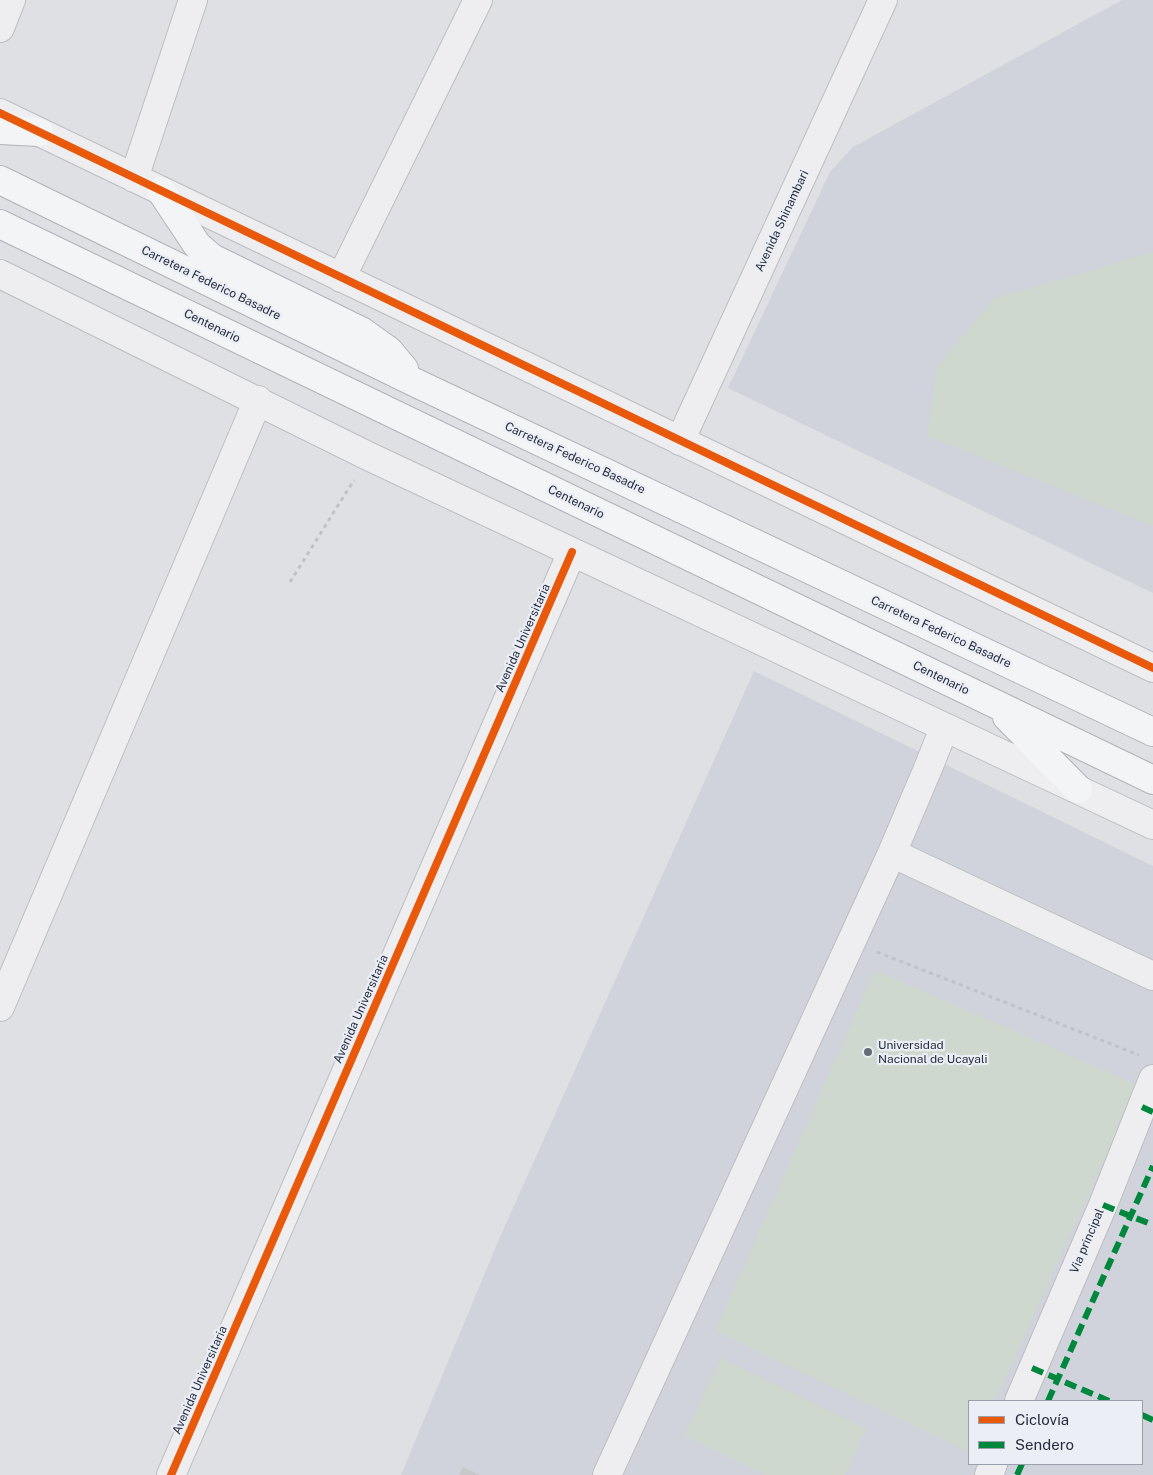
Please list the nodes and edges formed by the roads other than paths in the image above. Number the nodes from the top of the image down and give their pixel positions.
1 (11, 0) edge
2 (194, 0) edge
3 (478, 0) edge
4 (883, 0) edge
5 (0, 28) edge
6 (0, 113) edge
7 (0, 130) edge
8 (39, 132) junction
9 (134, 178) junction
10 (0, 180) edge
11 (161, 191) junction
12 (0, 224) edge
13 (0, 274) edge
14 (341, 278) junction
15 (416, 383) junction
16 (258, 400) junction
17 (680, 441) junction
18 (572, 552) junction
19 (1153, 668) edge
20 (994, 704) junction
21 (944, 728) junction
22 (1153, 732) edge
23 (1153, 780) edge
24 (1078, 789) junction
25 (1153, 825) edge
26 (892, 853) junction
27 (1153, 976) edge
28 (0, 1007) edge
29 (1148, 1068) edge
30 (1019, 1400) edge
31 (171, 1475) edge
32 (607, 1475) edge

1 - 5 street
2 - 9 street
3 - 14 street
4 - 17 street, Avenida Shinambari
6 - 8 street
7 - 8 highway
8 - 9 street
9 - 11 street
10 - 15 highway, Carretera Federico Basadre
11 - 14 street
11 - 15 highway
12 - 20 highway, Centenario
13 - 16 street
14 - 17 street
15 - 22 highway, Carretera Federico Basadre
16 - 18 street
16 - 28 street
17 - 19 street
18 - 21 street
18 - 31 street, Avenida Universitaria
20 - 23 highway, Centenario
20 - 24 highway
21 - 24 street
21 - 26 street
24 - 25 street
26 - 27 street
26 - 32 street
29 - 30 street, Via principal

